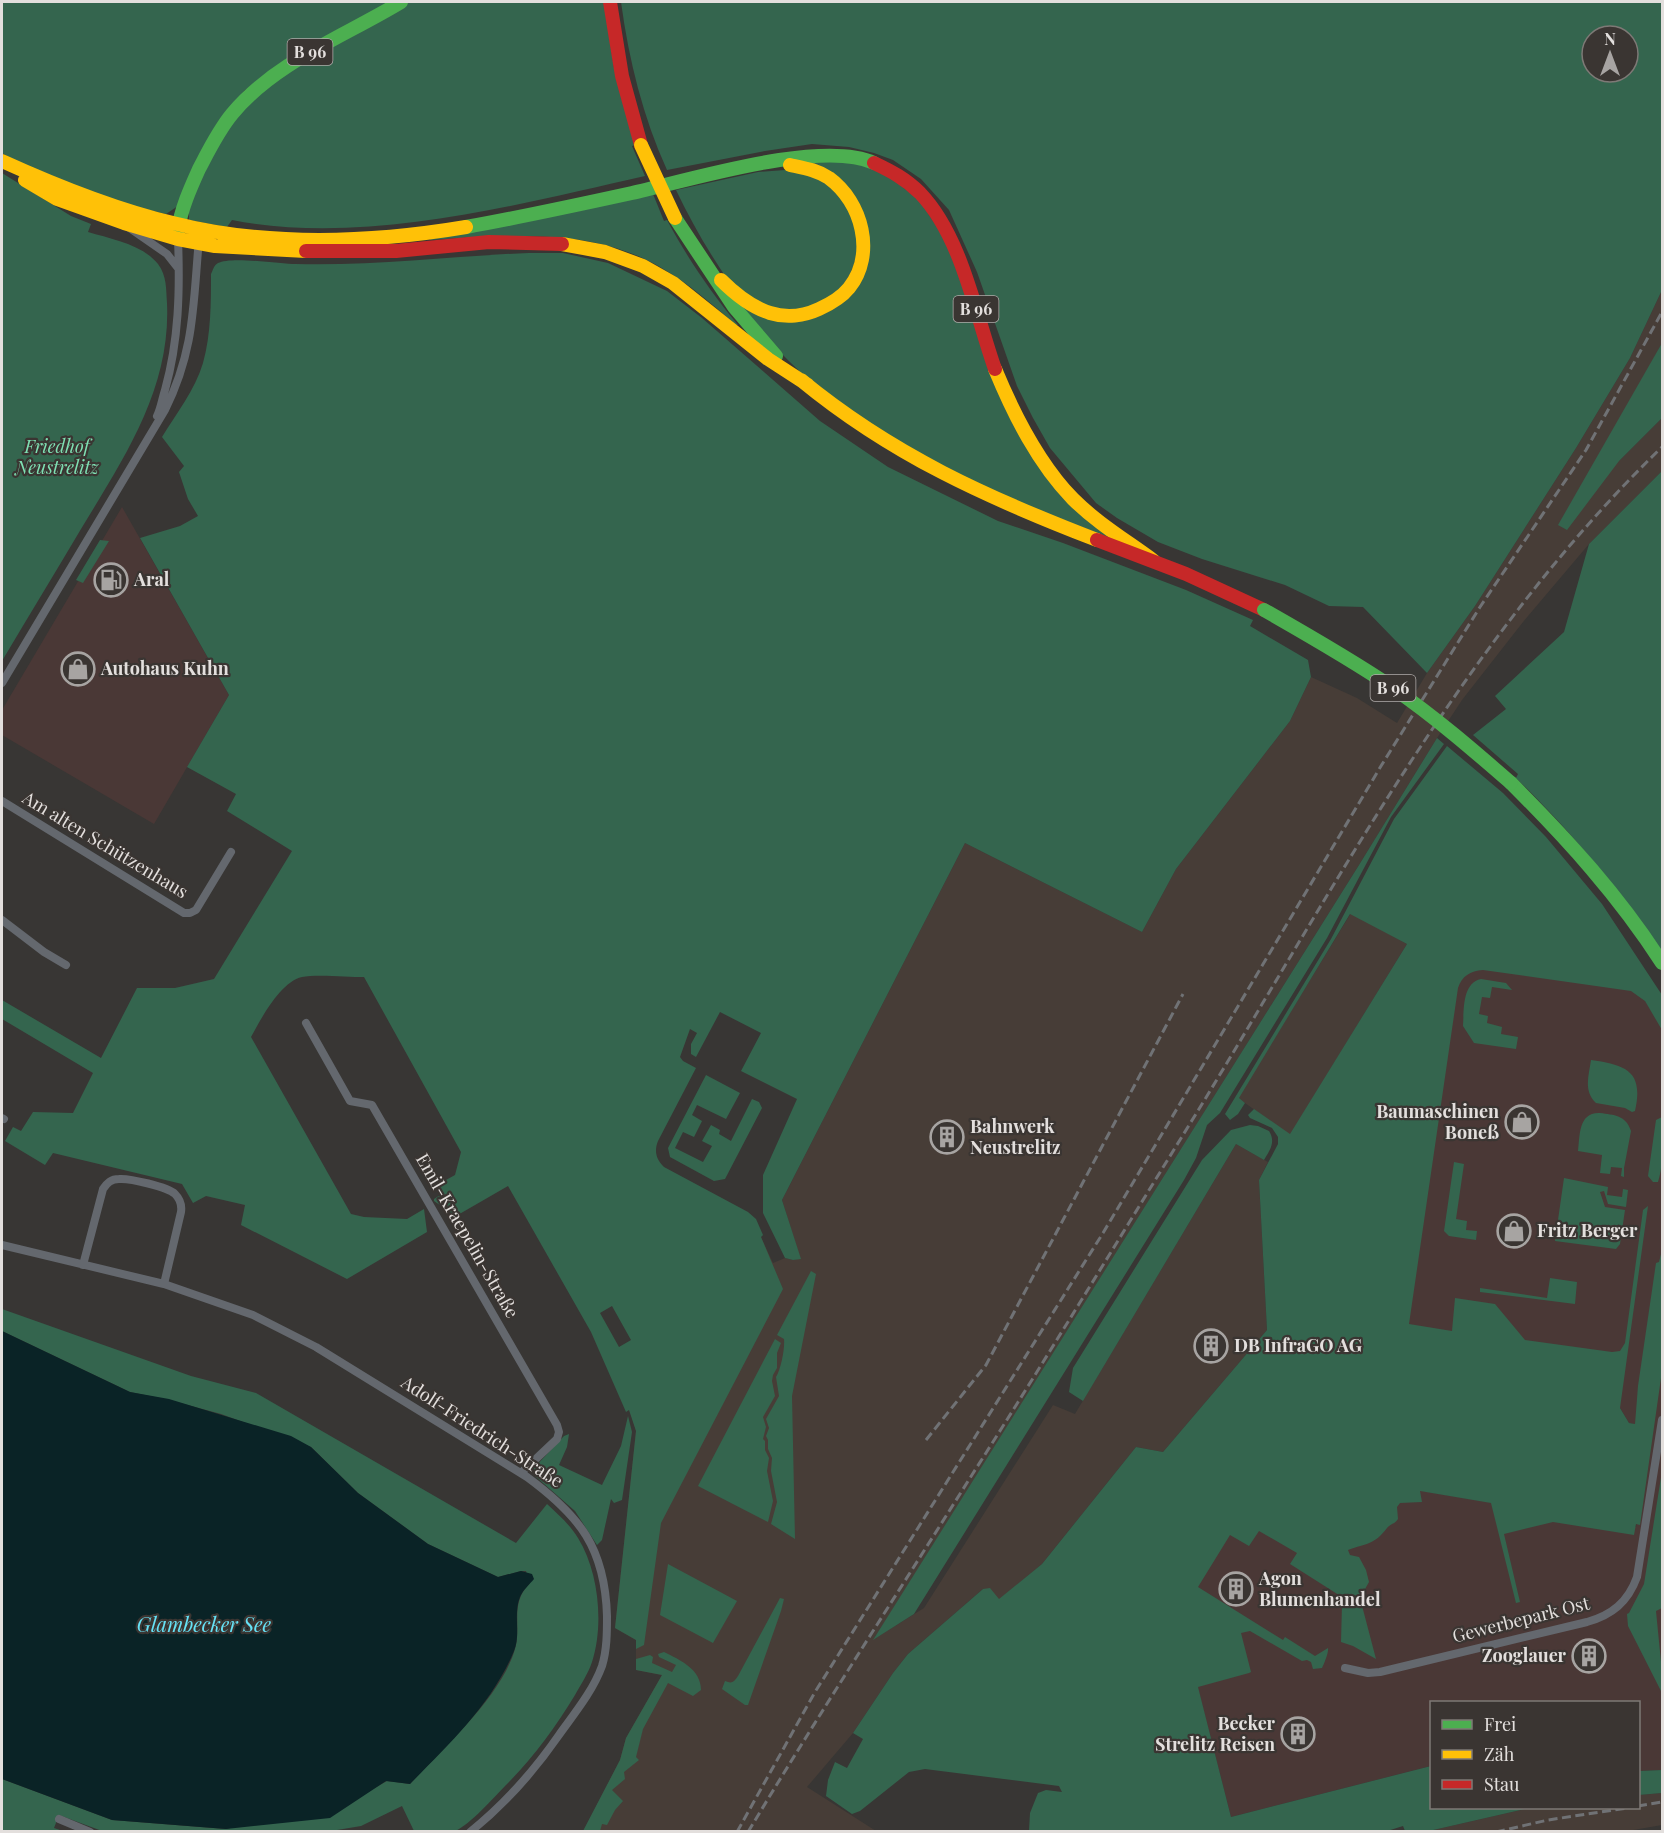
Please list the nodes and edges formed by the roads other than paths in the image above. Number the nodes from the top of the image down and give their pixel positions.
1 (401, 2) edge
2 (610, 2) edge
3 (2, 162) edge
4 (763, 163) junction
5 (124, 224) junction
6 (179, 224) junction
7 (471, 227) junction
8 (199, 236) junction
9 (178, 238) junction
10 (334, 250) junction
11 (698, 254) junction
12 (179, 268) junction
13 (808, 385) junction
14 (132, 462) junction
15 (1154, 561) junction
16 (2, 682) edge
17 (2, 801) edge
18 (231, 852) dead end
19 (2, 921) edge
20 (1662, 963) edge
21 (66, 965) dead end
22 (306, 1023) dead end
23 (2, 1245) edge
24 (83, 1264) junction
25 (164, 1284) junction
26 (1662, 1420) edge
27 (521, 1473) junction
28 (1345, 1668) dead end
29 (59, 1819) dead end
30 (90, 1832) edge
31 (470, 1832) edge

1 - 6 main road, B 96
2 - 11 main road, B 96, bridge
3 - 5 main road
3 - 6 main road
4 - 7 main road, B 96
4 - 11 main road, B 96
4 - 15 main road, B 96
5 - 9 main road
5 - 12 street
6 - 8 main road, B 96
6 - 9 main road
7 - 8 main road, B 96
7 - 10 main road, B 96
8 - 9 main road, B 96
8 - 10 main road, B 96
8 - 14 street
9 - 12 street
10 - 13 main road, B 96
11 - 13 main road, B 96
12 - 14 street
13 - 15 main road, B 96
14 - 16 street
15 - 20 main road, B 96, bridge
17 - 18 street, Am alten Schützenhaus
19 - 21 street
22 - 27 street, Emil-Kraepelin-Straße
23 - 24 street, Adolf-Friedrich-Straße
24 - 25 street, Adolf-Friedrich-Straße
24 - 25 street
25 - 27 street, Adolf-Friedrich-Straße
26 - 28 street, Gewerbepark Ost
27 - 31 street, Adolf-Friedrich-Straße
29 - 30 street

